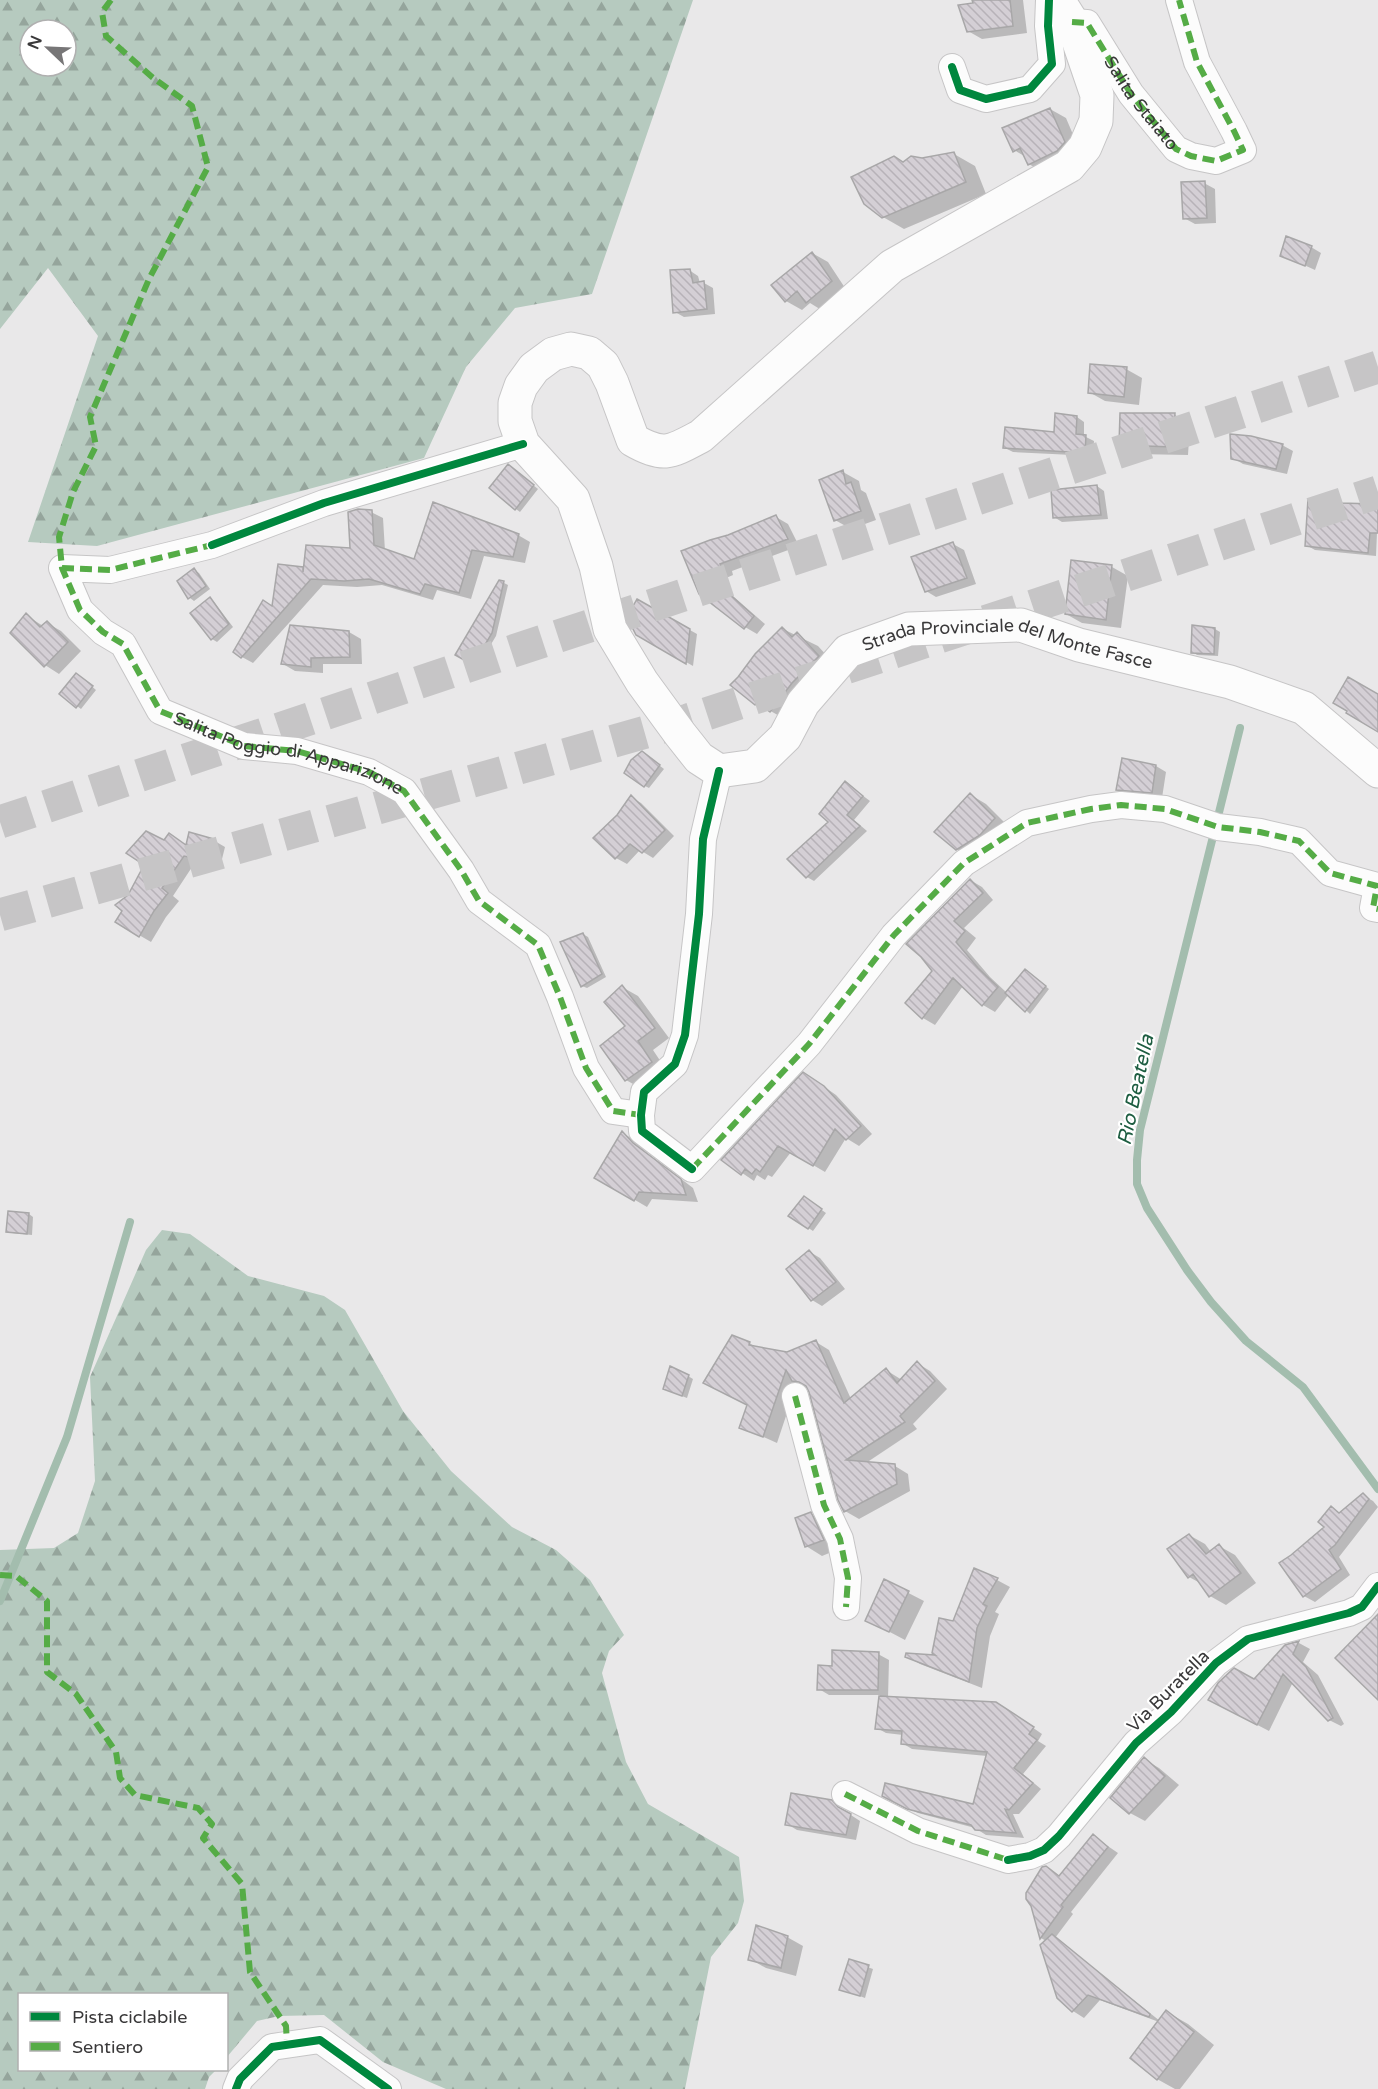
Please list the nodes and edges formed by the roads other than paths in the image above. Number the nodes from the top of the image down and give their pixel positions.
1 (1179, 0) edge
2 (1060, 7) edge
3 (952, 67) dead end
4 (523, 444) junction
5 (719, 771) junction
6 (1378, 771) edge
7 (1378, 909) edge
8 (640, 1115) junction
9 (795, 1395) dead end
10 (1378, 1586) edge
11 (846, 1607) dead end
12 (845, 1794) dead end
13 (236, 2089) edge
14 (388, 2089) edge

1 - 2 street, Salita Staiato
2 - 3 street
2 - 4 main road
4 - 5 main road
4 - 8 street, Salita Poggio di Apparizione
5 - 6 main road, Strada Provinciale del Monte Fasce
5 - 8 street
7 - 8 street
9 - 11 street
10 - 12 street, Via Buratella
13 - 14 street

